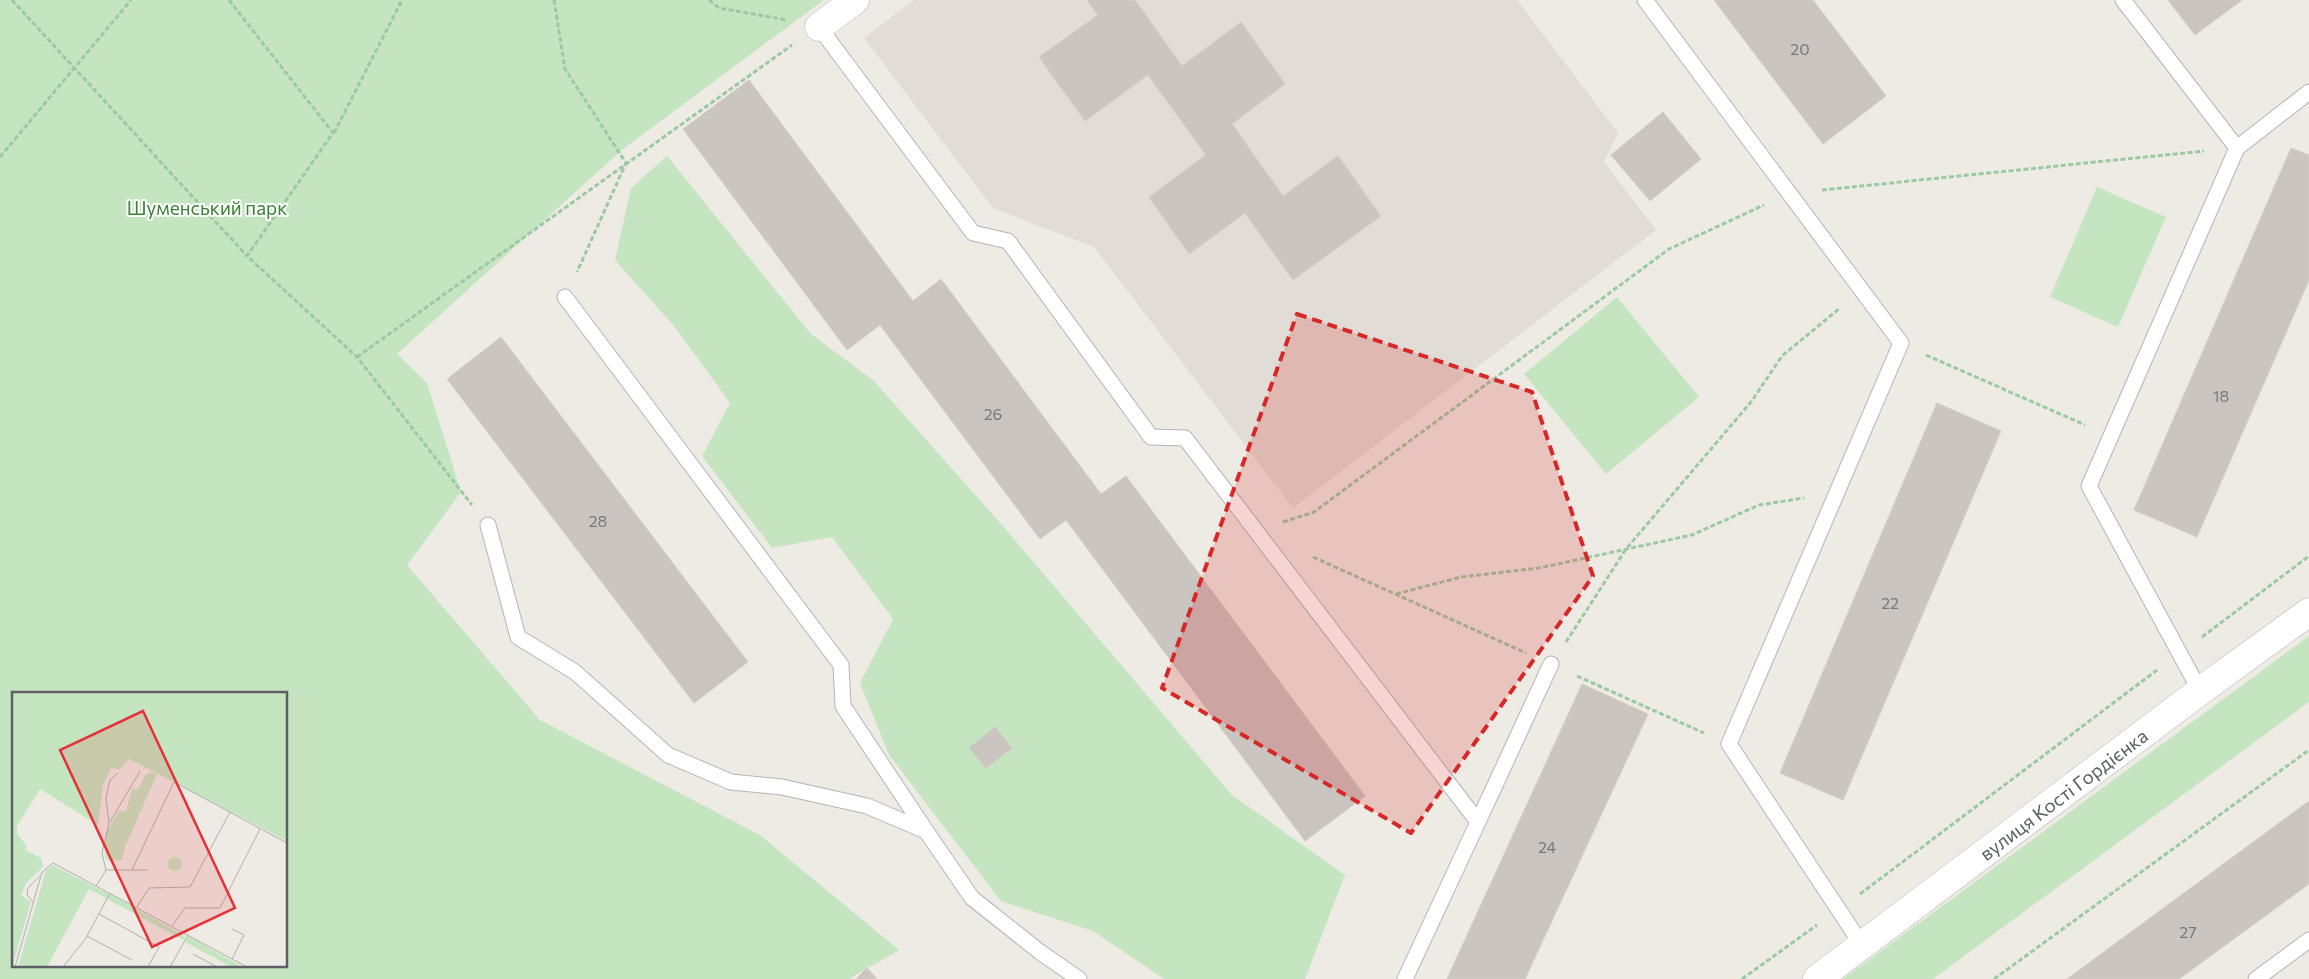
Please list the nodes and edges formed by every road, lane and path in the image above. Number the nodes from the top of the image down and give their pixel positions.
1 (12, 0) edge
2 (132, 0) edge
3 (229, 0) edge
4 (402, 0) edge
5 (554, 0) edge
6 (709, 0) edge
7 (855, 0) edge
8 (1645, 0) edge
9 (2123, 0) edge
10 (819, 27) junction
11 (74, 68) junction
12 (2309, 92) edge
13 (334, 133) junction
14 (2237, 148) junction
15 (0, 157) edge
16 (626, 163) junction
17 (1789, 193) junction
18 (247, 256) junction
19 (1861, 290) junction
20 (565, 298) joint
21 (1901, 343) junction
22 (357, 357) junction
23 (2111, 436) junction
24 (1837, 493) junction
25 (488, 525) joint
26 (1255, 531) junction
27 (1626, 549) junction
28 (1308, 555) dead end
29 (2309, 556) edge
30 (1396, 594) junction
31 (2309, 612) edge
32 (2179, 653) junction
33 (1551, 664) junction
34 (2200, 691) junction
35 (1729, 744) junction
36 (2309, 750) edge
37 (1478, 822) junction
38 (926, 831) junction
39 (1838, 910) junction
40 (2309, 940) edge
41 (1862, 945) junction
42 (1080, 979) edge
43 (1405, 979) edge
44 (1742, 979) edge
45 (1817, 979) edge
46 (1994, 979) edge
47 (2256, 979) edge

1 - 11 path
2 - 11 path
3 - 13 path
4 - 13 path
5 - 16 path
6 - 10 path
7 - 10 street
8 - 17 lane
9 - 14 lane
10 - 16 path
10 - 26 lane
11 - 15 path
11 - 18 path
12 - 14 lane
13 - 18 path
14 - 17 path
14 - 23 lane
16 - 20 path
16 - 22 path
17 - 19 lane
17 - 26 path
18 - 22 path
19 - 21 lane
19 - 27 path
20 - 38 lane
21 - 23 path
21 - 24 lane
22 - 25 path
23 - 32 lane
24 - 27 path
24 - 35 lane
25 - 38 lane
26 - 37 lane
27 - 30 path
27 - 33 path
28 - 30 path
29 - 32 path
30 - 33 path
31 - 34 street, вулиця Кості Гордієнка
32 - 34 lane
32 - 39 path
33 - 35 path
33 - 37 lane
34 - 41 street, вулиця Кості Гордієнка
35 - 39 lane
36 - 46 path
37 - 43 lane
38 - 42 lane
39 - 41 lane
39 - 44 path
40 - 47 lane
41 - 45 street, вулиця Кості Гордієнка

